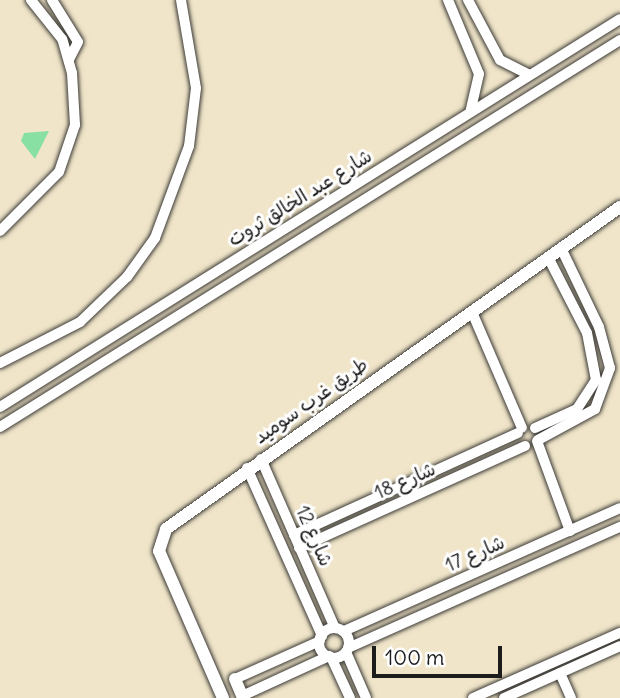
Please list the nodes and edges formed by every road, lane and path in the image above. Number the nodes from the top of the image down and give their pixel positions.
1 (31, 0) edge
2 (52, 0) edge
3 (181, 0) edge
4 (448, 0) edge
5 (468, 0) edge
6 (620, 19) edge
7 (477, 25) junction
8 (463, 32) junction
9 (620, 40) edge
10 (69, 60) junction
11 (528, 74) junction
12 (470, 111) junction
13 (620, 207) edge
14 (318, 208) junction
15 (330, 224) junction
16 (0, 231) edge
17 (561, 248) junction
18 (548, 257) junction
19 (472, 312) junction
20 (0, 363) edge
21 (0, 407) edge
22 (0, 427) edge
23 (535, 428) junction
24 (520, 430) junction
25 (538, 440) junction
26 (526, 447) junction
27 (261, 459) junction
28 (540, 461) junction
29 (247, 468) junction
30 (620, 508) edge
31 (620, 527) edge
32 (570, 531) junction
33 (294, 535) junction
34 (299, 548) junction
35 (339, 630) junction
36 (620, 633) edge
37 (321, 638) junction
38 (620, 646) edge
39 (347, 650) junction
40 (330, 657) junction
41 (560, 673) junction
42 (235, 679) joint
43 (220, 693) edge
44 (243, 697) edge
45 (350, 698) edge
46 (366, 698) edge
47 (473, 698) edge
48 (503, 698) edge
49 (571, 698) edge

1 - 10 street
2 - 10 street
3 - 20 street
4 - 8 street
5 - 7 street
6 - 11 street, شارع عبد الخالق ثروت
7 - 8 street
7 - 11 street
8 - 12 street
9 - 15 street, شارع عبد الخالق ثروت
10 - 16 street
11 - 12 street, شارع عبد الخالق ثروت
12 - 14 street, شارع عبد الخالق ثروت
13 - 17 street, طريق غرب سوميد
14 - 15 street
14 - 21 street, شارع عبد الخالق ثروت
15 - 22 street, شارع عبد الخالق ثروت
17 - 18 street, طريق غرب سوميد
17 - 25 street
18 - 19 street, طريق غرب سوميد
18 - 23 street
19 - 24 street
19 - 27 street, طريق غرب سوميد
23 - 24 street
23 - 25 street
24 - 26 street
24 - 33 street, شارع 18
25 - 26 street, شارع 18
25 - 28 street
26 - 28 street
26 - 34 street, شارع 18
27 - 29 street, طريق غرب سوميد
27 - 33 street, شارع 12
28 - 32 street
29 - 37 street, شارع 12
29 - 43 street, طريق غرب سوميد
30 - 32 street, شارع 17
31 - 39 street, شارع 17
32 - 35 street, شارع 17
33 - 34 street, شارع 12
34 - 35 street, شارع 12
35 - 37 street, شارع 17
35 - 39 street, شارع 12
36 - 47 street
37 - 40 street, شارع 12
37 - 42 street
38 - 41 street
39 - 40 street, شارع 17
39 - 46 street
40 - 44 street
40 - 45 street
41 - 48 street
41 - 49 street
42 - 44 street

